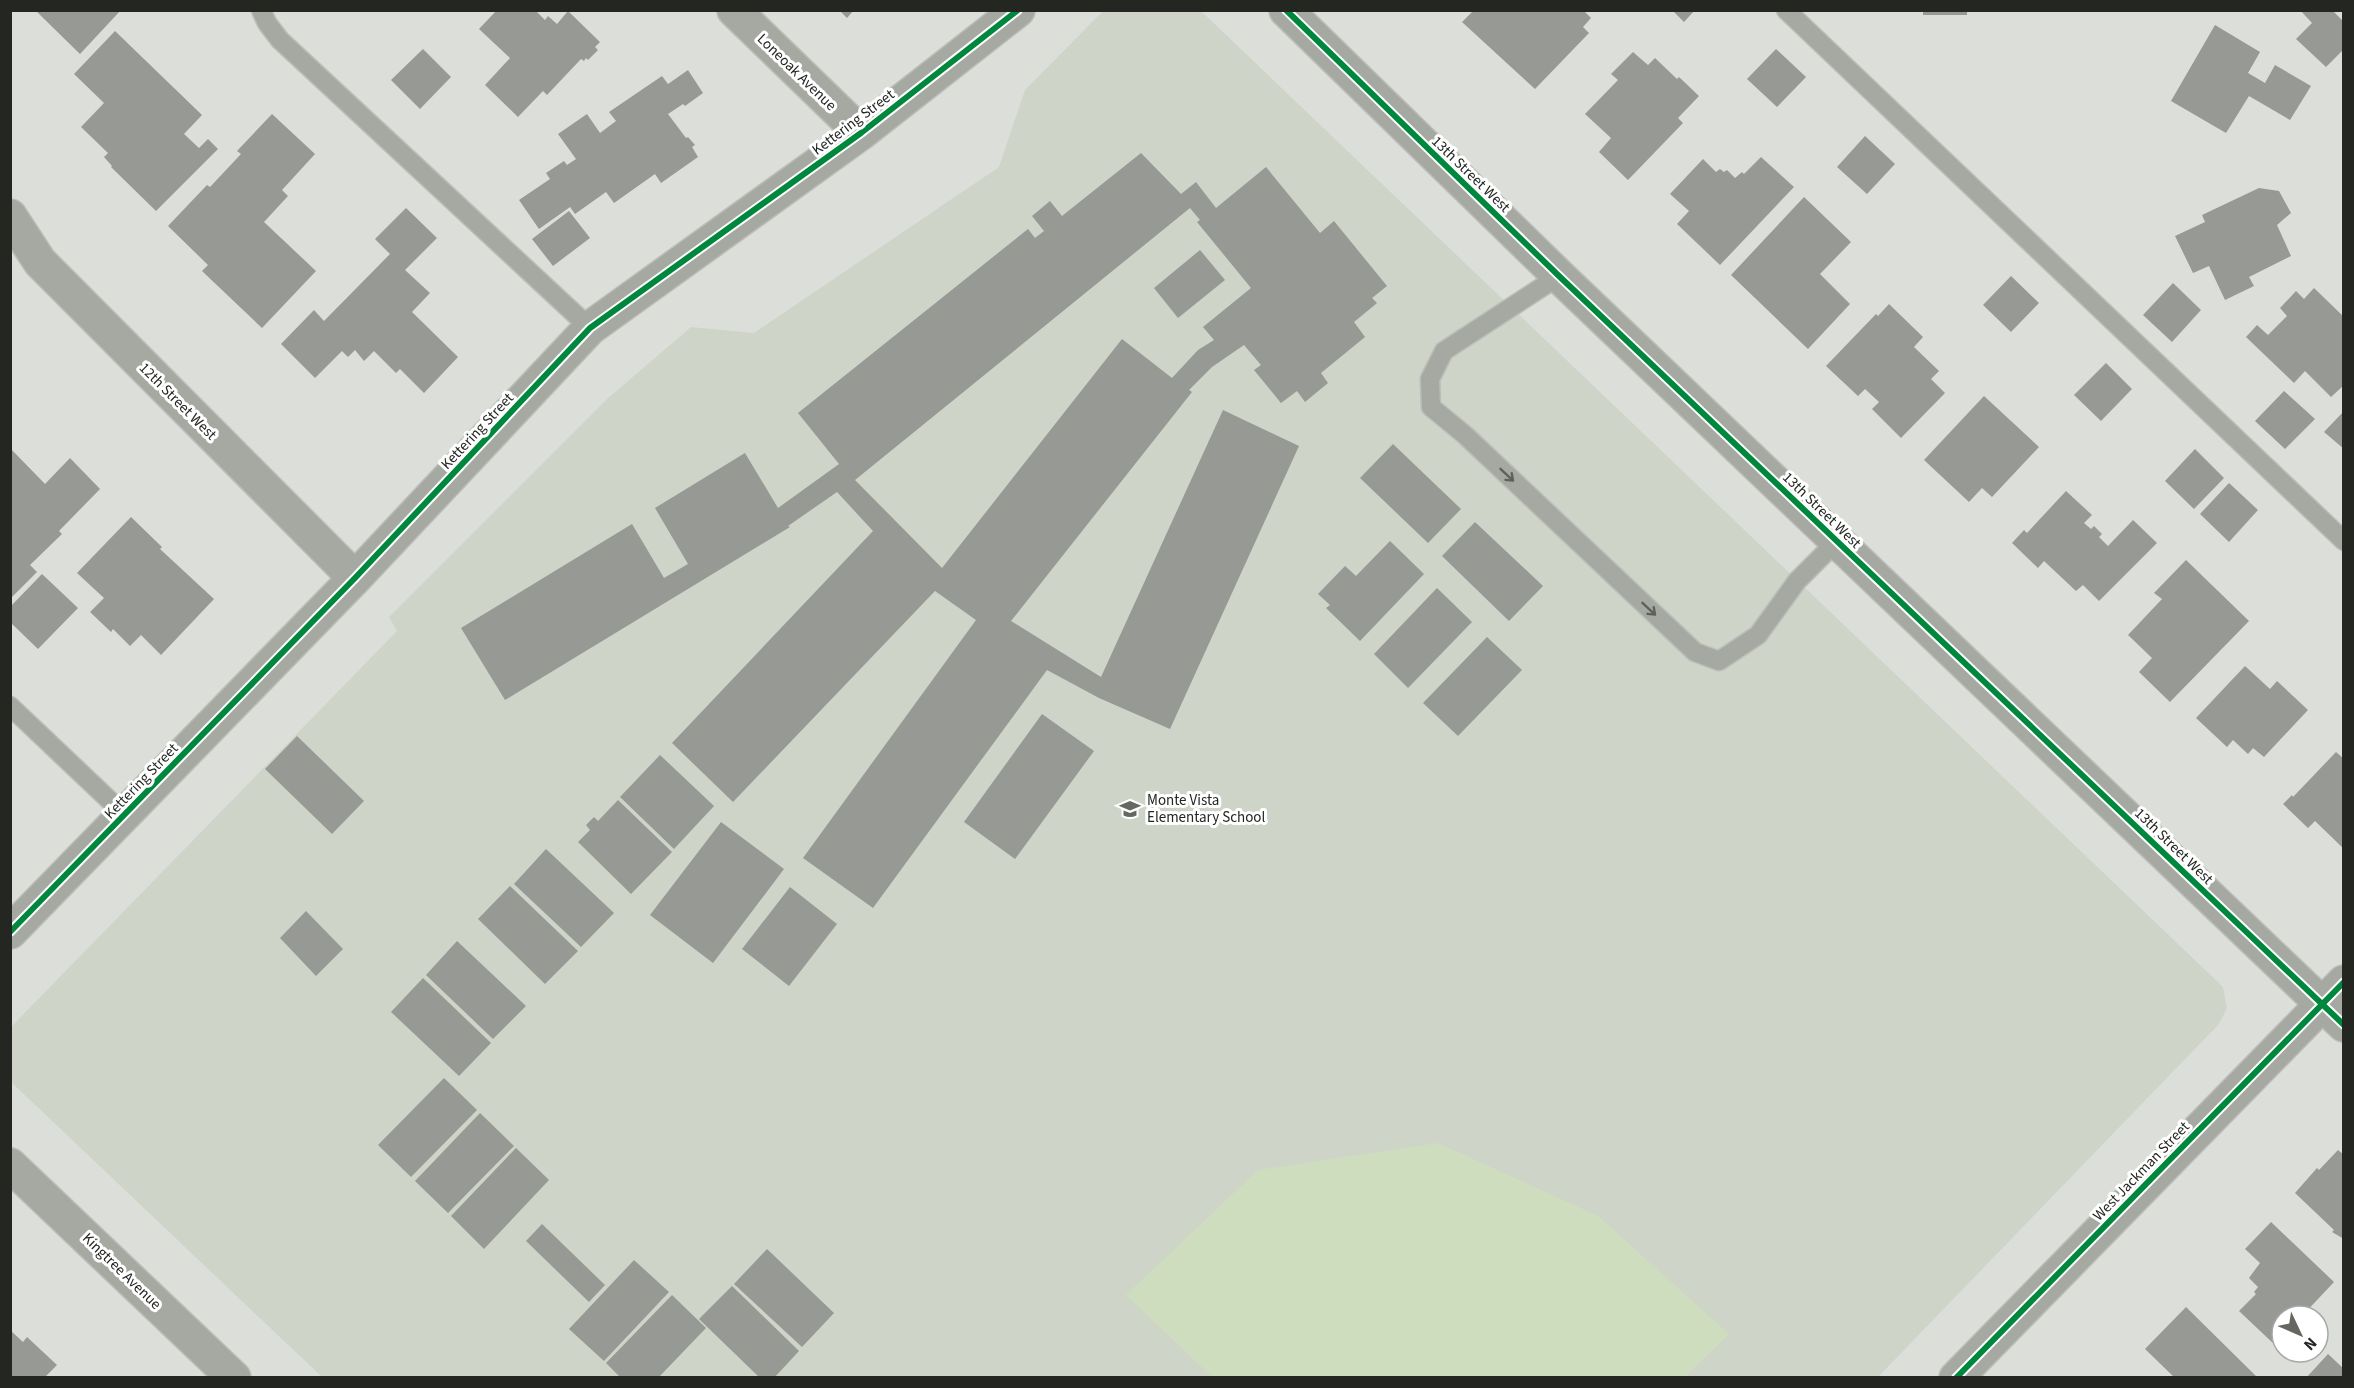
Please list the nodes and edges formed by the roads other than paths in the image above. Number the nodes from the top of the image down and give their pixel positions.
1 (261, 10) edge
2 (734, 10) edge
3 (1018, 10) edge
4 (1286, 10) edge
5 (1786, 10) edge
6 (861, 133) junction
7 (10, 216) edge
8 (1559, 276) junction
9 (590, 328) junction
10 (1837, 541) junction
11 (2343, 541) edge
12 (355, 578) junction
13 (10, 706) edge
14 (125, 815) junction
15 (10, 932) edge
16 (2336, 1003) edge
17 (10, 1165) edge
18 (234, 1377) edge
19 (1956, 1377) edge

1 - 9 lane
2 - 6 street, Loneoak Avenue
3 - 6 street, Kettering Street
4 - 8 street, 13th Street West
5 - 11 lane
6 - 9 street, Kettering Street
7 - 12 street, 12th Street West
8 - 10 street, 13th Street West
8 -> 10 lane
9 - 12 street, Kettering Street
10 - 16 street, 13th Street West
12 - 14 street, Kettering Street
13 - 14 lane
14 - 15 street, Kettering Street
16 - 19 street, West Jackman Street
17 - 18 street, Kingtree Avenue

